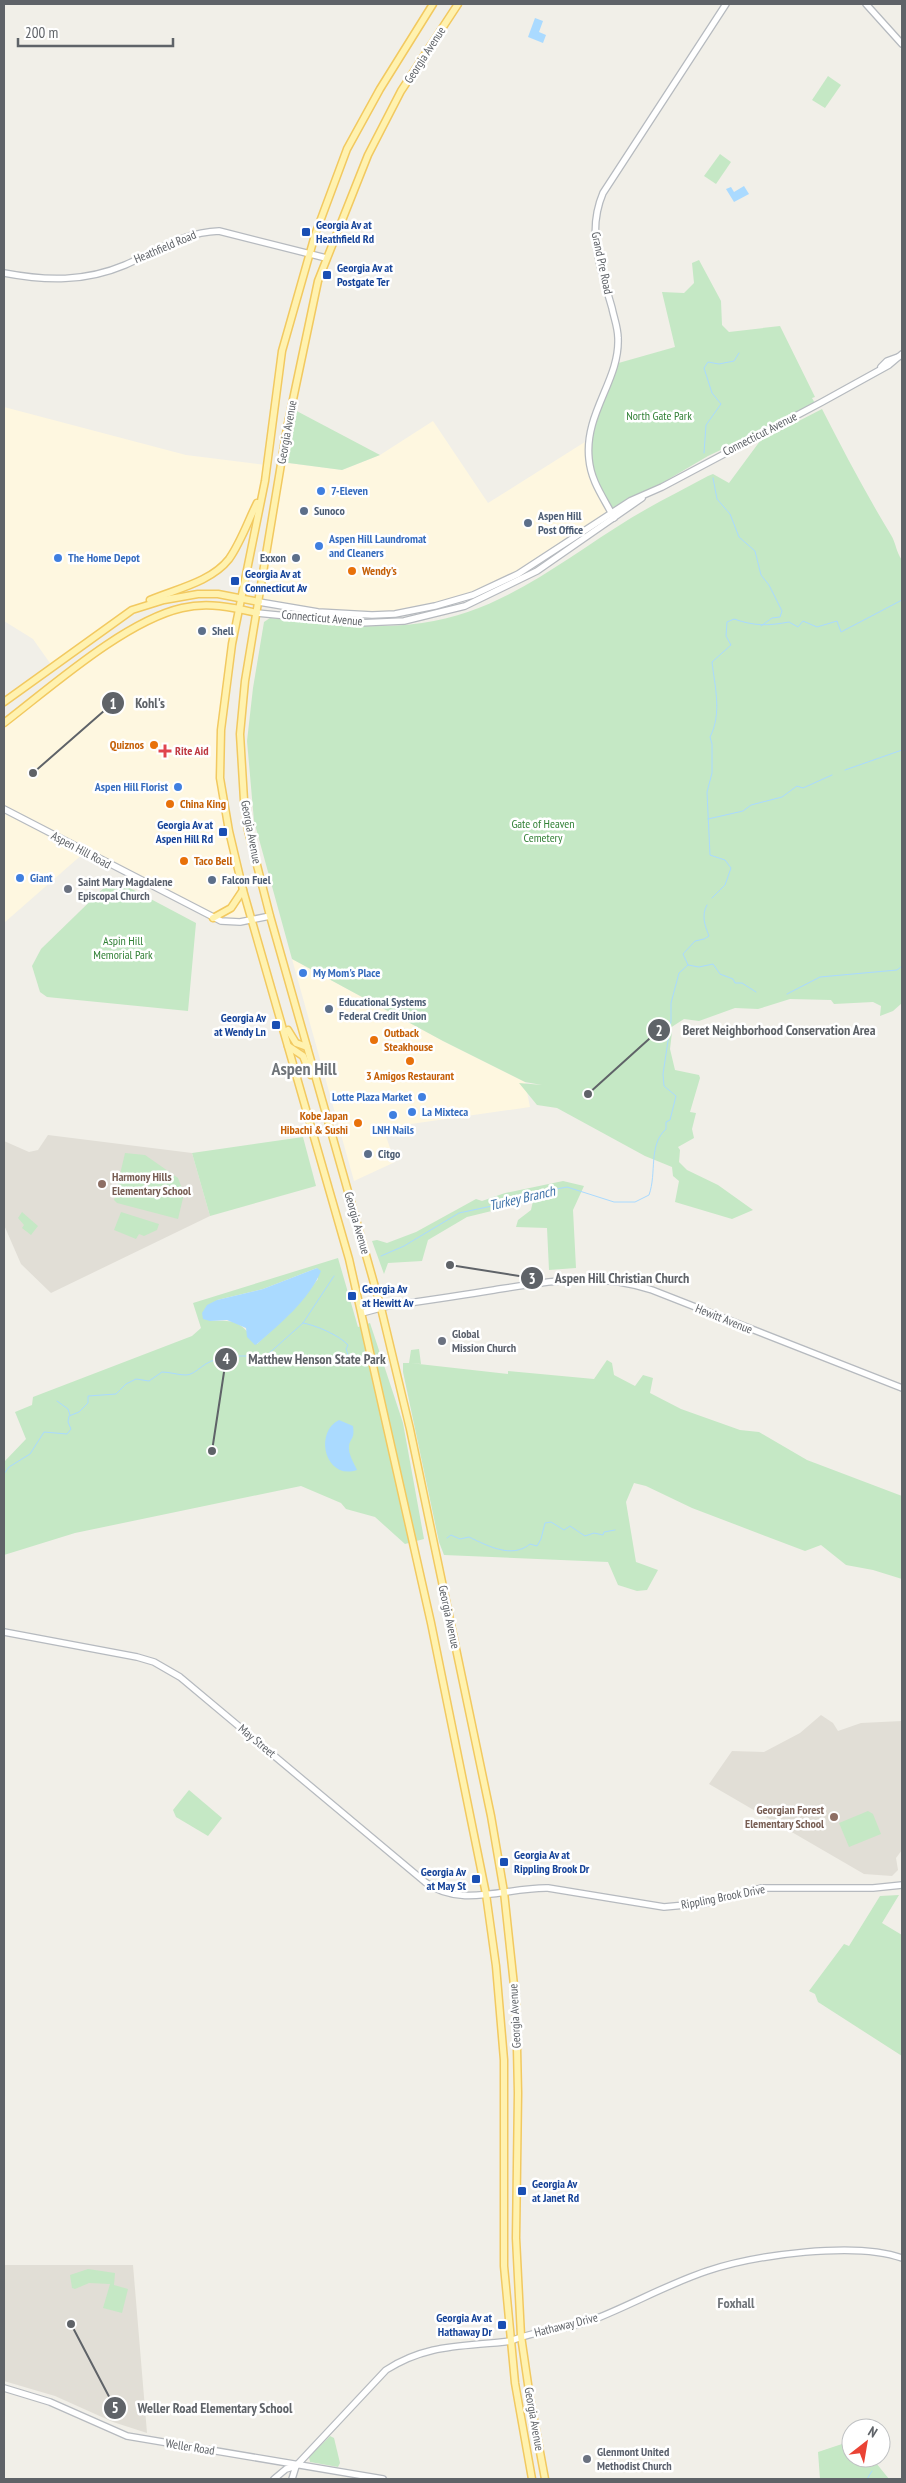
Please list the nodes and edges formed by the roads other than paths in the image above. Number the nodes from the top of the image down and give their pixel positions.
1 (433, 4) edge
2 (458, 4) edge
3 (726, 4) edge
4 (866, 4) edge
5 (902, 44) edge
6 (309, 254) junction
7 (326, 258) junction
8 (4, 273) edge
9 (900, 356) edge
10 (262, 493) junction
11 (612, 515) junction
12 (241, 598) junction
13 (259, 602) junction
14 (238, 608) junction
15 (132, 610) junction
16 (257, 613) junction
17 (4, 702) edge
18 (4, 723) edge
19 (4, 809) edge
20 (243, 890) junction
21 (270, 916) junction
22 (213, 918) junction
23 (251, 920) junction
24 (276, 1004) junction
25 (288, 1046) junction
26 (307, 1047) junction
27 (323, 1101) junction
28 (381, 1308) junction
29 (362, 1313) junction
30 (902, 1388) edge
31 (4, 1632) edge
32 (902, 1885) edge
33 (504, 1892) junction
34 (486, 1894) junction
35 (902, 2258) edge
36 (521, 2336) junction
37 (511, 2341) junction
38 (4, 2388) edge
39 (296, 2466) junction
40 (274, 2479) edge
41 (292, 2479) edge
42 (383, 2479) edge
43 (532, 2479) edge
44 (545, 2479) edge

1 - 6 main road, Georgia Avenue
2 - 7 main road, Georgia Avenue
3 - 11 street, Grand Pre Road
4 - 5 street
6 - 7 street, Heathfield Road
6 - 8 street, Heathfield Road
6 - 10 main road, Georgia Avenue
7 - 13 main road, Georgia Avenue
9 - 11 street, Connecticut Avenue
10 - 12 main road, Georgia Avenue
10 - 15 main road
11 - 13 street, Connecticut Avenue
11 - 16 street, Connecticut Avenue
12 - 13 main road, Connecticut Avenue
12 - 14 main road, Georgia Avenue
12 - 15 main road, Connecticut Avenue
13 - 16 main road, Georgia Avenue
14 - 16 main road, Connecticut Avenue
14 - 18 main road, Connecticut Avenue
14 - 20 main road, Georgia Avenue
15 - 17 main road, Connecticut Avenue
16 - 21 main road, Georgia Avenue
19 - 22 street, Aspen Hill Road
20 - 22 main road
20 - 23 main road, Georgia Avenue
21 - 23 street, Aspen Hill Road
21 - 26 main road, Georgia Avenue
22 - 23 street, Aspen Hill Road
23 - 24 main road, Georgia Avenue
24 - 25 main road, Georgia Avenue
24 - 26 main road
25 - 27 main road
25 - 29 main road, Georgia Avenue
26 - 27 main road, Georgia Avenue
27 - 28 main road, Georgia Avenue
28 - 29 street, Hewitt Avenue
28 - 30 street, Hewitt Avenue
28 - 33 main road, Georgia Avenue
29 - 34 main road, Georgia Avenue
31 - 34 street, May Street
32 - 33 street, Rippling Brook Drive
33 - 34 street, Rippling Brook Drive
33 - 36 main road, Georgia Avenue
34 - 37 main road, Georgia Avenue
35 - 36 street, Hathaway Drive
36 - 37 street, Hathaway Drive
36 - 44 main road, Georgia Avenue
37 - 39 street, Hathaway Drive
37 - 43 main road, Georgia Avenue
38 - 39 street, Weller Road
39 - 40 street, Hathaway Drive
39 - 41 street, Hathaway Drive
39 - 42 street, Weller Road

